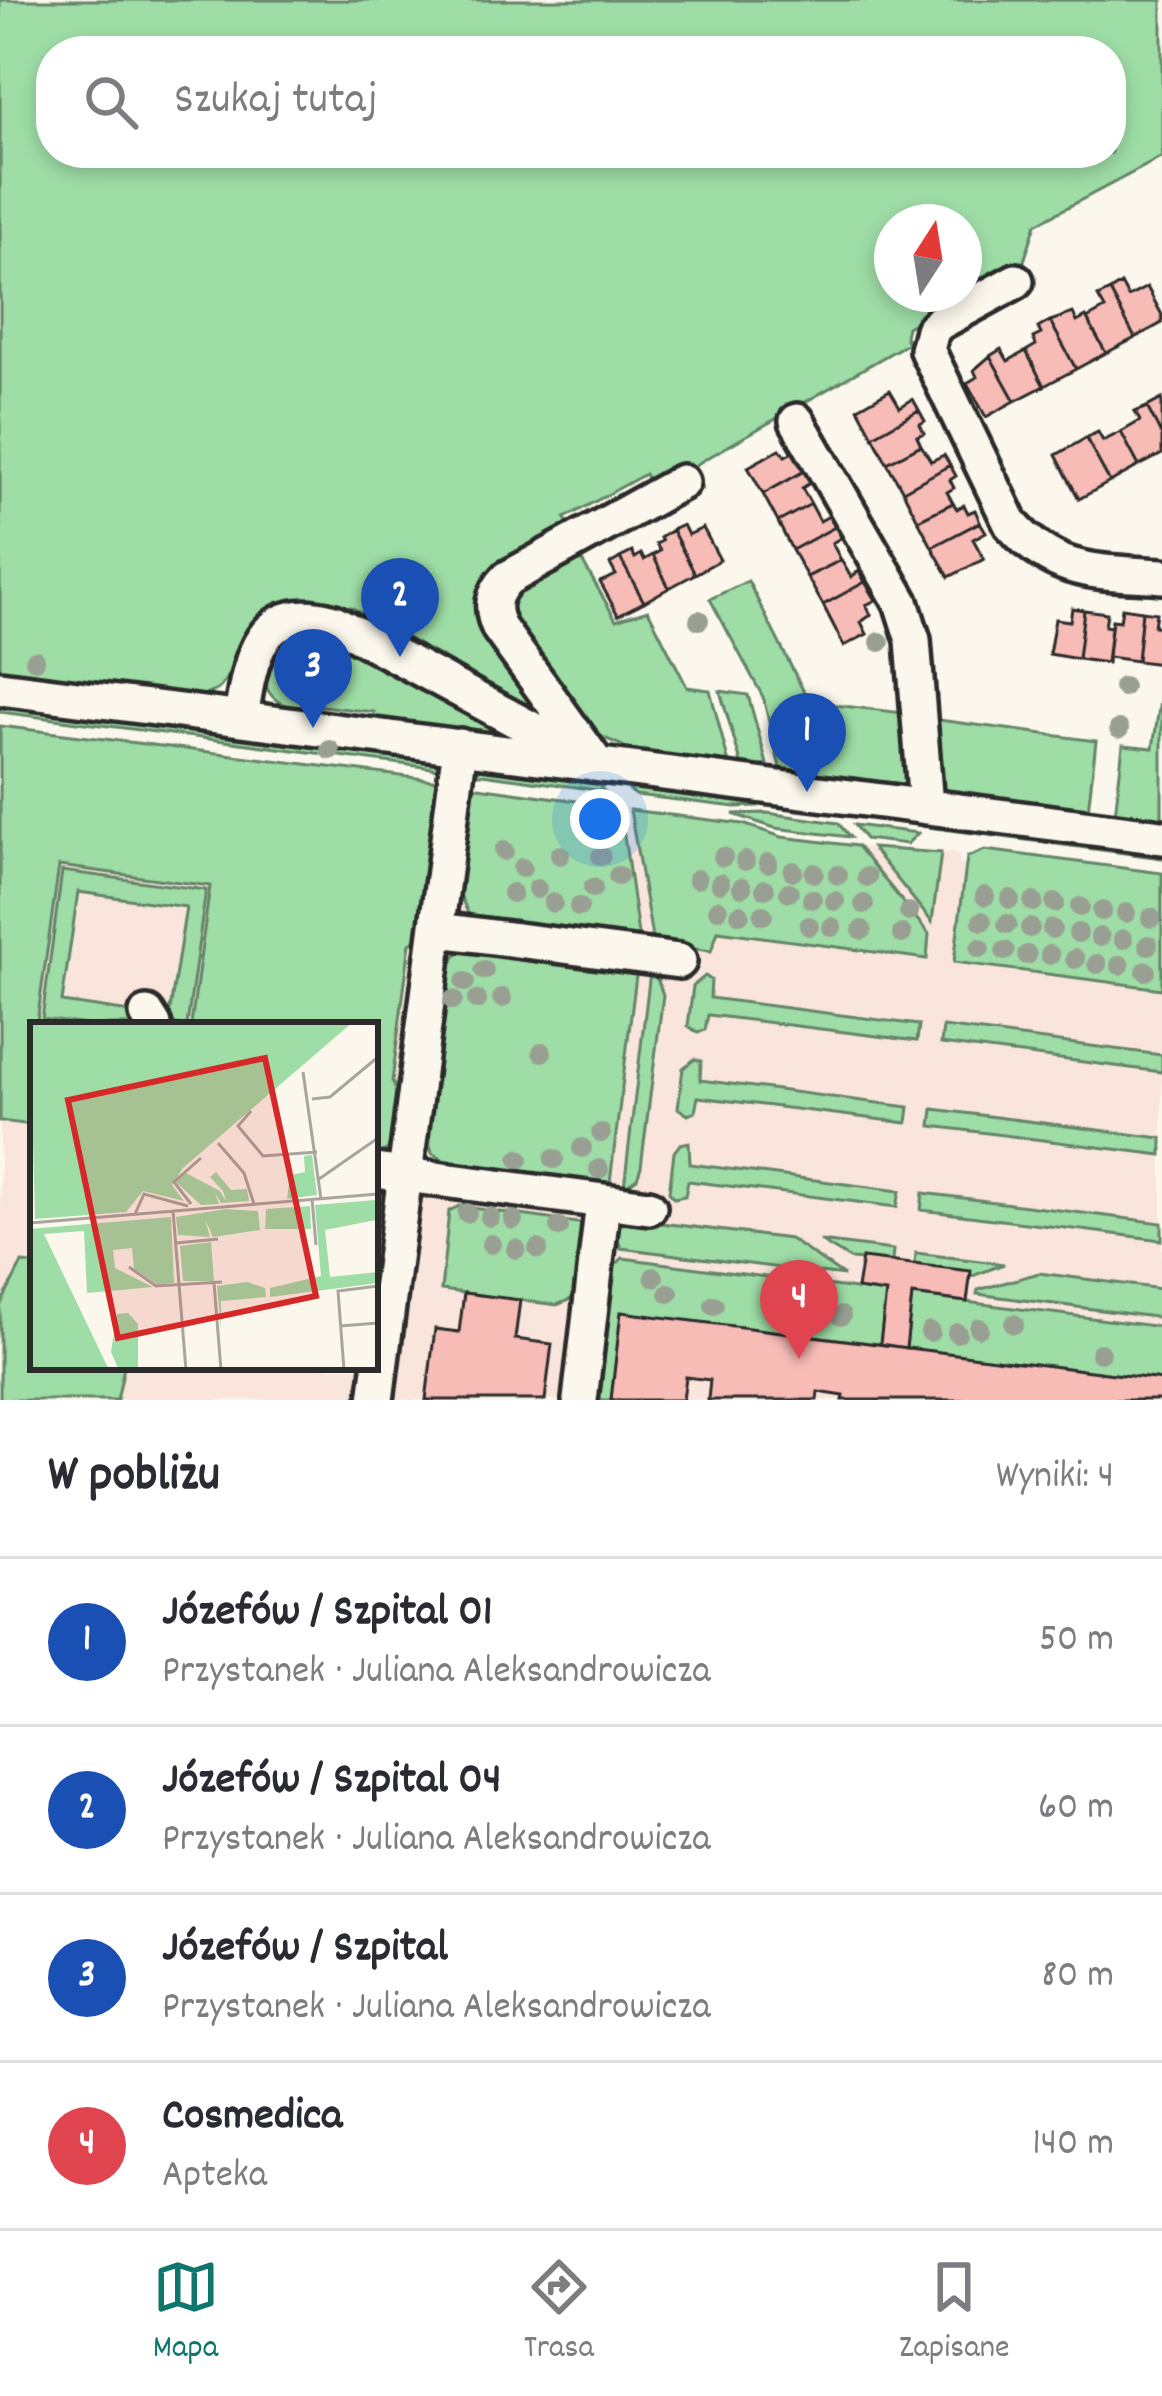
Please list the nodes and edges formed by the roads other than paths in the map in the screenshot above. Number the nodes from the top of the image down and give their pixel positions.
1 (1016, 281) dead end
2 (796, 421) dead end
3 (682, 482) dead end
4 (1162, 576) edge
5 (0, 688) edge
6 (241, 717) junction
7 (460, 746) junction
8 (597, 764) junction
9 (926, 807) junction
10 (1162, 837) edge
11 (439, 930) junction
12 (679, 961) dead end
13 (390, 1173) edge
14 (603, 1202) junction
15 (649, 1208) dead end
16 (376, 1400) edge
17 (580, 1400) edge

1 - 4 street
2 - 9 street
3 - 8 street
5 - 6 street
6 - 7 street
6 - 8 street
7 - 8 street
7 - 11 street
8 - 9 street
9 - 10 street
11 - 12 street
11 - 13 street
13 - 14 street
13 - 16 street
14 - 15 street
14 - 17 street

